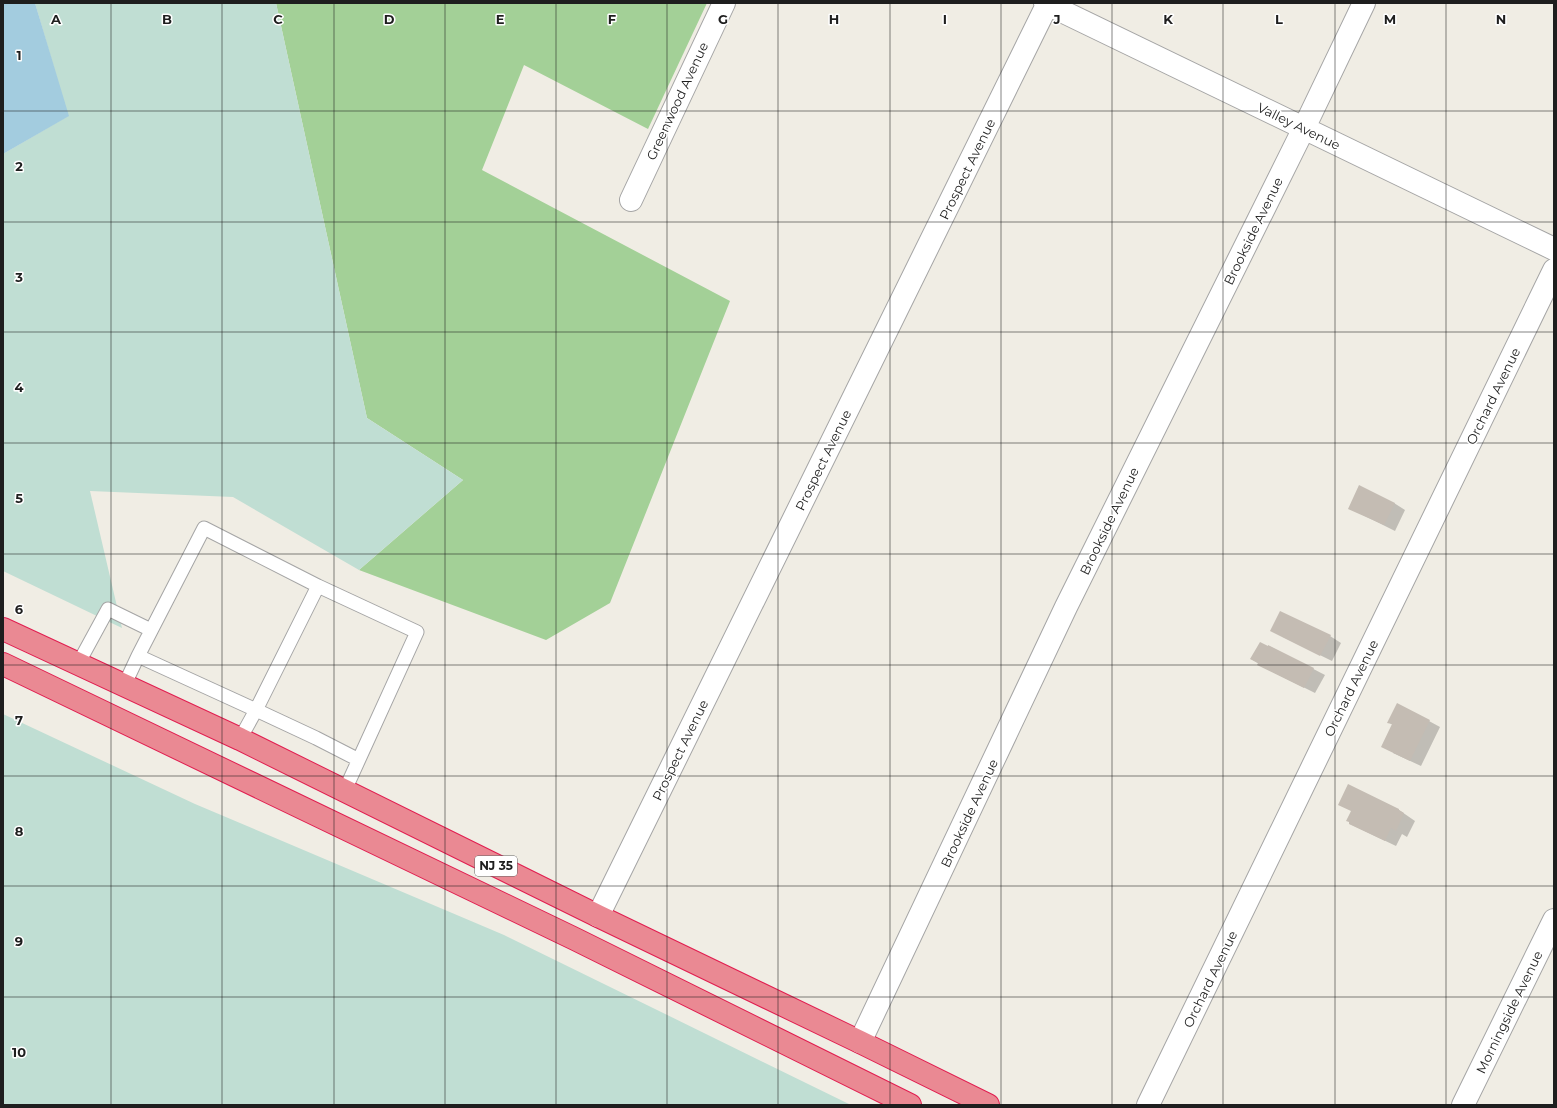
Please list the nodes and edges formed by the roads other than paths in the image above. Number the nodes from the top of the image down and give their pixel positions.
1 (724, 3) edge
2 (1047, 3) edge
3 (1364, 3) edge
4 (1304, 128) junction
5 (631, 200) dead end
6 (1554, 249) edge
7 (1554, 270) edge
8 (318, 586) junction
9 (3, 629) edge
10 (152, 630) junction
11 (138, 656) junction
12 (3, 664) edge
13 (78, 664) junction
14 (124, 686) junction
15 (256, 710) junction
16 (240, 739) junction
17 (358, 759) junction
18 (345, 790) junction
19 (598, 916) junction
20 (1554, 920) edge
21 (860, 1042) junction
22 (910, 1105) edge
23 (988, 1105) edge
24 (1148, 1105) edge
25 (1463, 1105) edge

1 - 5 street, Greenwood Avenue
2 - 4 street, Valley Avenue
2 - 19 street, Prospect Avenue
3 - 4 street, Brookside Avenue
4 - 6 street, Valley Avenue
4 - 21 street, Brookside Avenue
7 - 24 street, Orchard Avenue
8 - 10 lane
8 - 15 lane
8 - 17 lane
9 - 13 highway, NJ 35
10 - 11 lane
10 - 13 lane
11 - 14 lane
11 - 15 lane
12 - 22 highway, NJ 35
13 - 14 highway, NJ 35
14 - 16 highway, NJ 35
15 - 16 lane
15 - 17 lane
16 - 18 highway, NJ 35
17 - 18 lane
18 - 19 highway, NJ 35
19 - 21 highway, NJ 35
20 - 25 street, Morningside Avenue
21 - 23 highway, NJ 35

